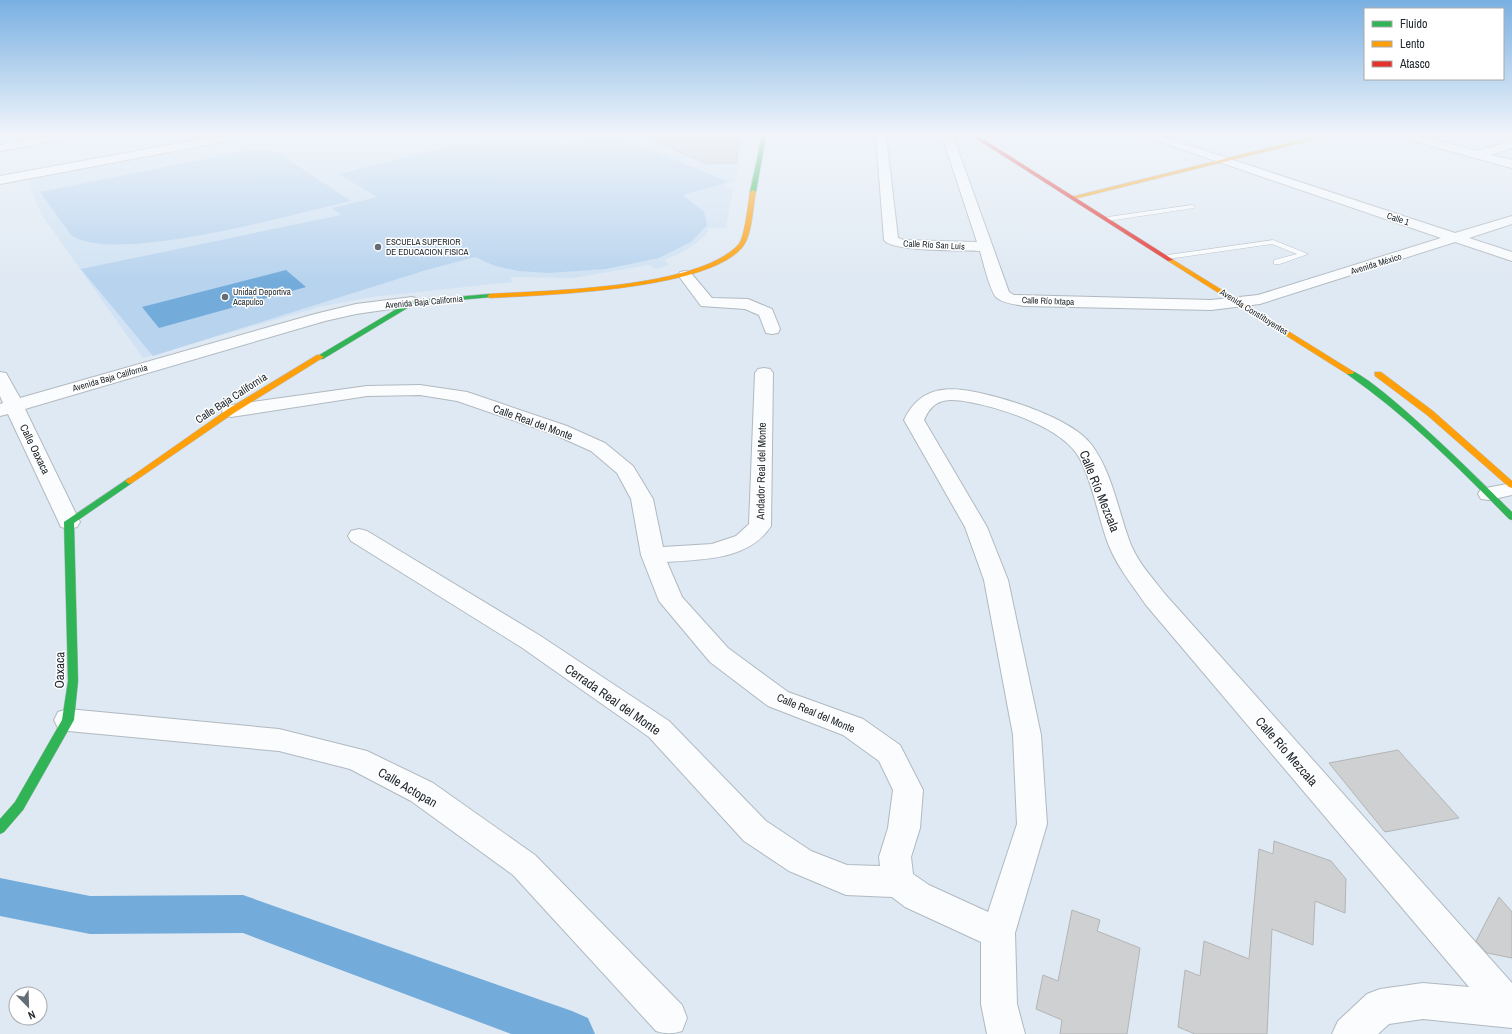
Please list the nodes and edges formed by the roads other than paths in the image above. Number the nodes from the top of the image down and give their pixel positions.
1 (755, 184) edge
2 (886, 184) edge
3 (964, 184) edge
4 (1053, 184) edge
5 (1128, 184) edge
6 (1292, 184) edge
7 (1073, 186) dead end
8 (1086, 194) junction
9 (1074, 197) junction
10 (1099, 202) dead end
11 (1192, 207) dead end
12 (1112, 209) dead end
13 (1124, 217) junction
14 (1108, 219) junction
15 (1512, 220) edge
16 (1136, 225) dead end
17 (1458, 239) junction
18 (986, 247) junction
19 (1174, 247) dead end
20 (1186, 255) junction
21 (1168, 257) junction
22 (1512, 257) edge
23 (1277, 262) dead end
24 (1199, 263) dead end
25 (684, 275) junction
26 (1243, 297) junction
27 (1260, 299) junction
28 (412, 302) junction
29 (1274, 308) dead end
30 (772, 329) dead end
31 (1368, 367) dead end
32 (764, 373) dead end
33 (0, 377) edge
34 (7, 408) edge
35 (231, 411) junction
36 (1512, 485) edge
37 (1512, 489) edge
38 (1488, 494) junction
39 (1512, 517) edge
40 (69, 522) junction
41 (359, 536) dead end
42 (653, 555) junction
43 (68, 720) junction
44 (0, 828) edge
45 (898, 882) junction
46 (998, 933) junction
47 (1512, 1009) edge
48 (669, 1018) dead end
49 (1006, 1034) edge
50 (1351, 1034) edge

1 - 25 main road, Avenida Baja California
2 - 18 street, Calle Río San Luis
3 - 18 street, Calle Río Ixtapa
4 - 9 main road, Avenida Constituyentes
5 - 8 main road
6 - 17 street, Calle 1
7 - 8 main road
8 - 9 main road
8 - 10 main road
9 - 14 main road, Avenida Constituyentes
11 - 13 lane
12 - 13 main road
13 - 14 lane
13 - 16 main road
14 - 21 main road, Avenida Constituyentes
15 - 17 street, Avenida México
17 - 22 street, Calle 1
17 - 27 street, Avenida México
18 - 26 street, Calle Río Ixtapa
19 - 20 main road
20 - 21 lane
20 - 23 lane
20 - 24 main road
21 - 26 main road, Avenida Constituyentes
25 - 28 main road, Avenida Baja California
25 - 30 street
26 - 27 street, Avenida México
26 - 38 main road, Avenida Constituyentes
27 - 29 main road, Avenida Constituyentes
28 - 34 street, Avenida Baja California
28 - 35 main road, Calle Baja California
31 - 36 main road
32 - 42 street, Andador Real del Monte
33 - 34 street, Calle Oaxaca
34 - 40 street, Calle Oaxaca
35 - 40 main road, Calle Baja California
35 - 42 street, Calle Real del Monte
37 - 38 street
38 - 39 main road, Avenida Constituyentes
40 - 43 main road, Oaxaca
41 - 45 street, Cerrada Real del Monte
42 - 45 street, Calle Real del Monte
43 - 44 main road, Oaxaca
43 - 48 street, Calle Actopan
45 - 46 street
46 - 47 street, Calle Río Mezcala
46 - 49 street, Calle Río Mezcala
47 - 50 street, Calle Río Mezcala

